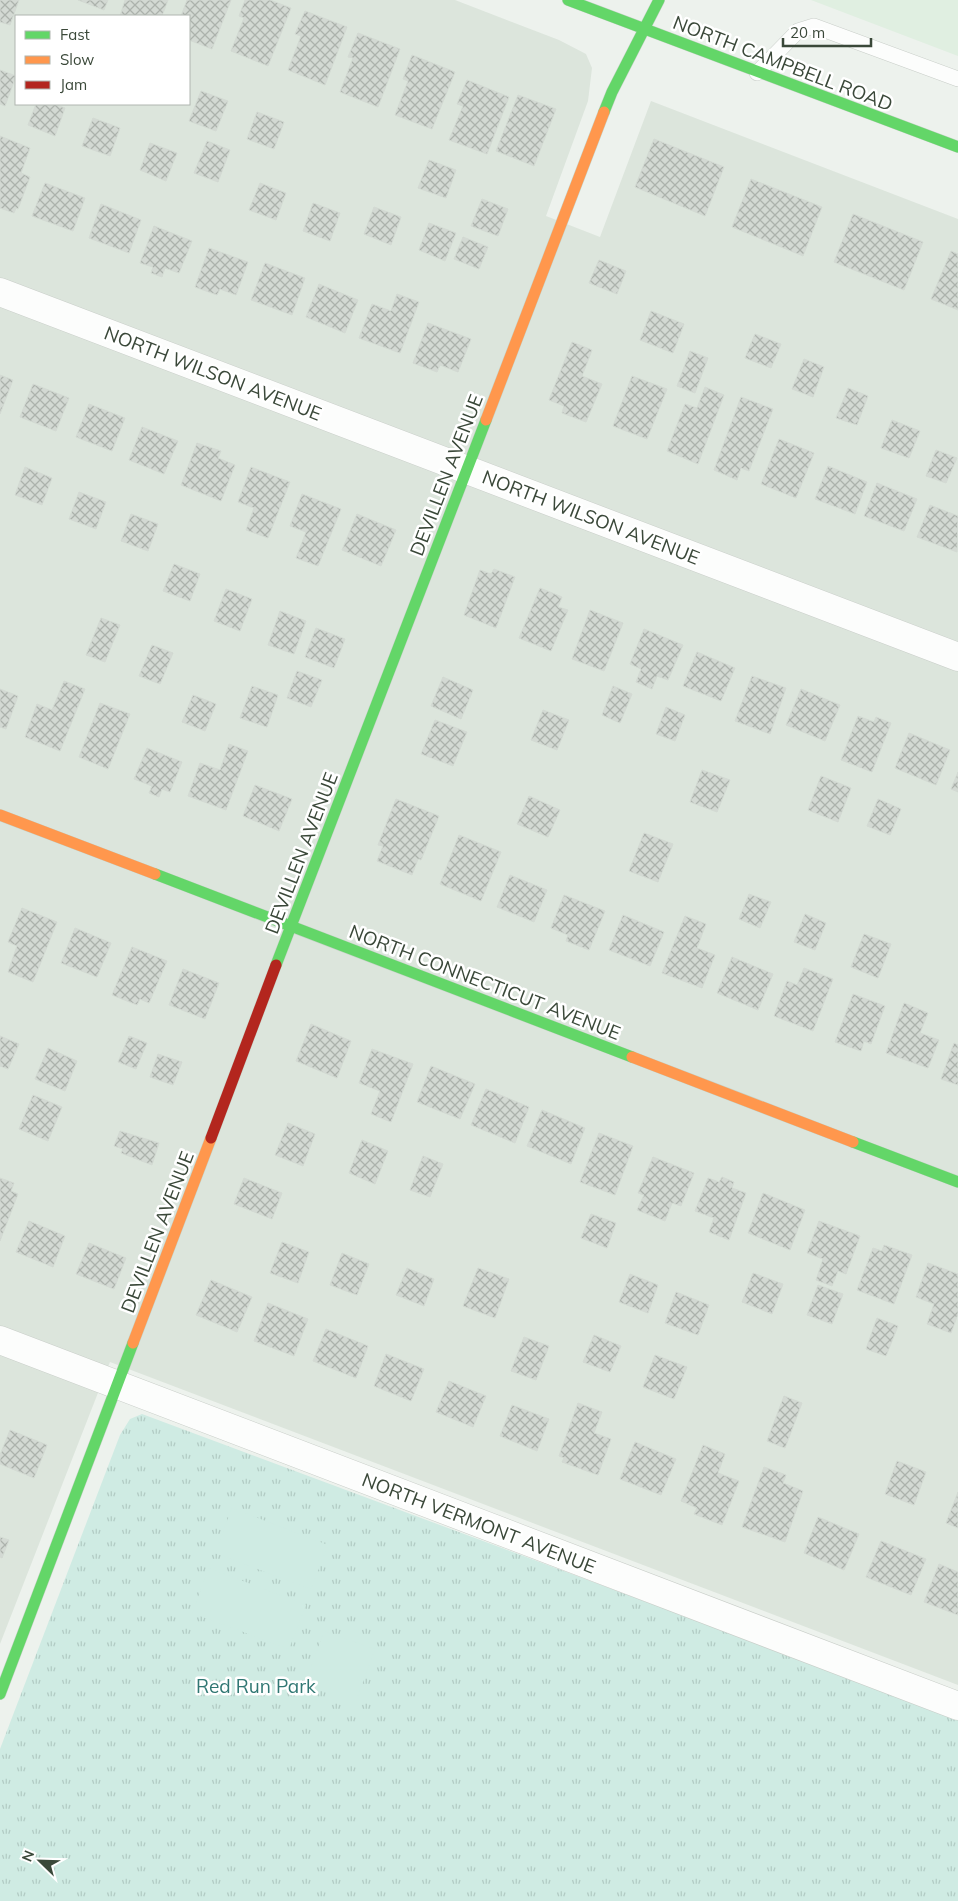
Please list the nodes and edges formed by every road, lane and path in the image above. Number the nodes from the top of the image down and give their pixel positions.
1 (568, 0) edge
2 (659, 0) edge
3 (643, 28) junction
4 (757, 73) junction
5 (958, 79) edge
6 (958, 147) edge
7 (0, 292) edge
8 (467, 470) junction
9 (958, 657) edge
10 (0, 815) edge
11 (291, 926) junction
12 (958, 1182) edge
13 (0, 1340) edge
14 (118, 1386) junction
15 (0, 1694) edge
16 (958, 1706) edge

1 - 3 street, NORTH CAMPBELL ROAD
2 - 3 street, DEVILLEN AVENUE
3 - 4 street, NORTH CAMPBELL ROAD
3 - 8 street, DEVILLEN AVENUE
4 - 5 lane
4 - 6 street, NORTH CAMPBELL ROAD
7 - 8 street, NORTH WILSON AVENUE
8 - 9 street, NORTH WILSON AVENUE
8 - 11 street, DEVILLEN AVENUE
10 - 11 street, NORTH CONNECTICUT AVENUE
11 - 12 street, NORTH CONNECTICUT AVENUE
11 - 14 street, DEVILLEN AVENUE
13 - 14 street, NORTH VERMONT AVENUE
14 - 15 street, DEVILLEN AVENUE
14 - 16 street, NORTH VERMONT AVENUE

